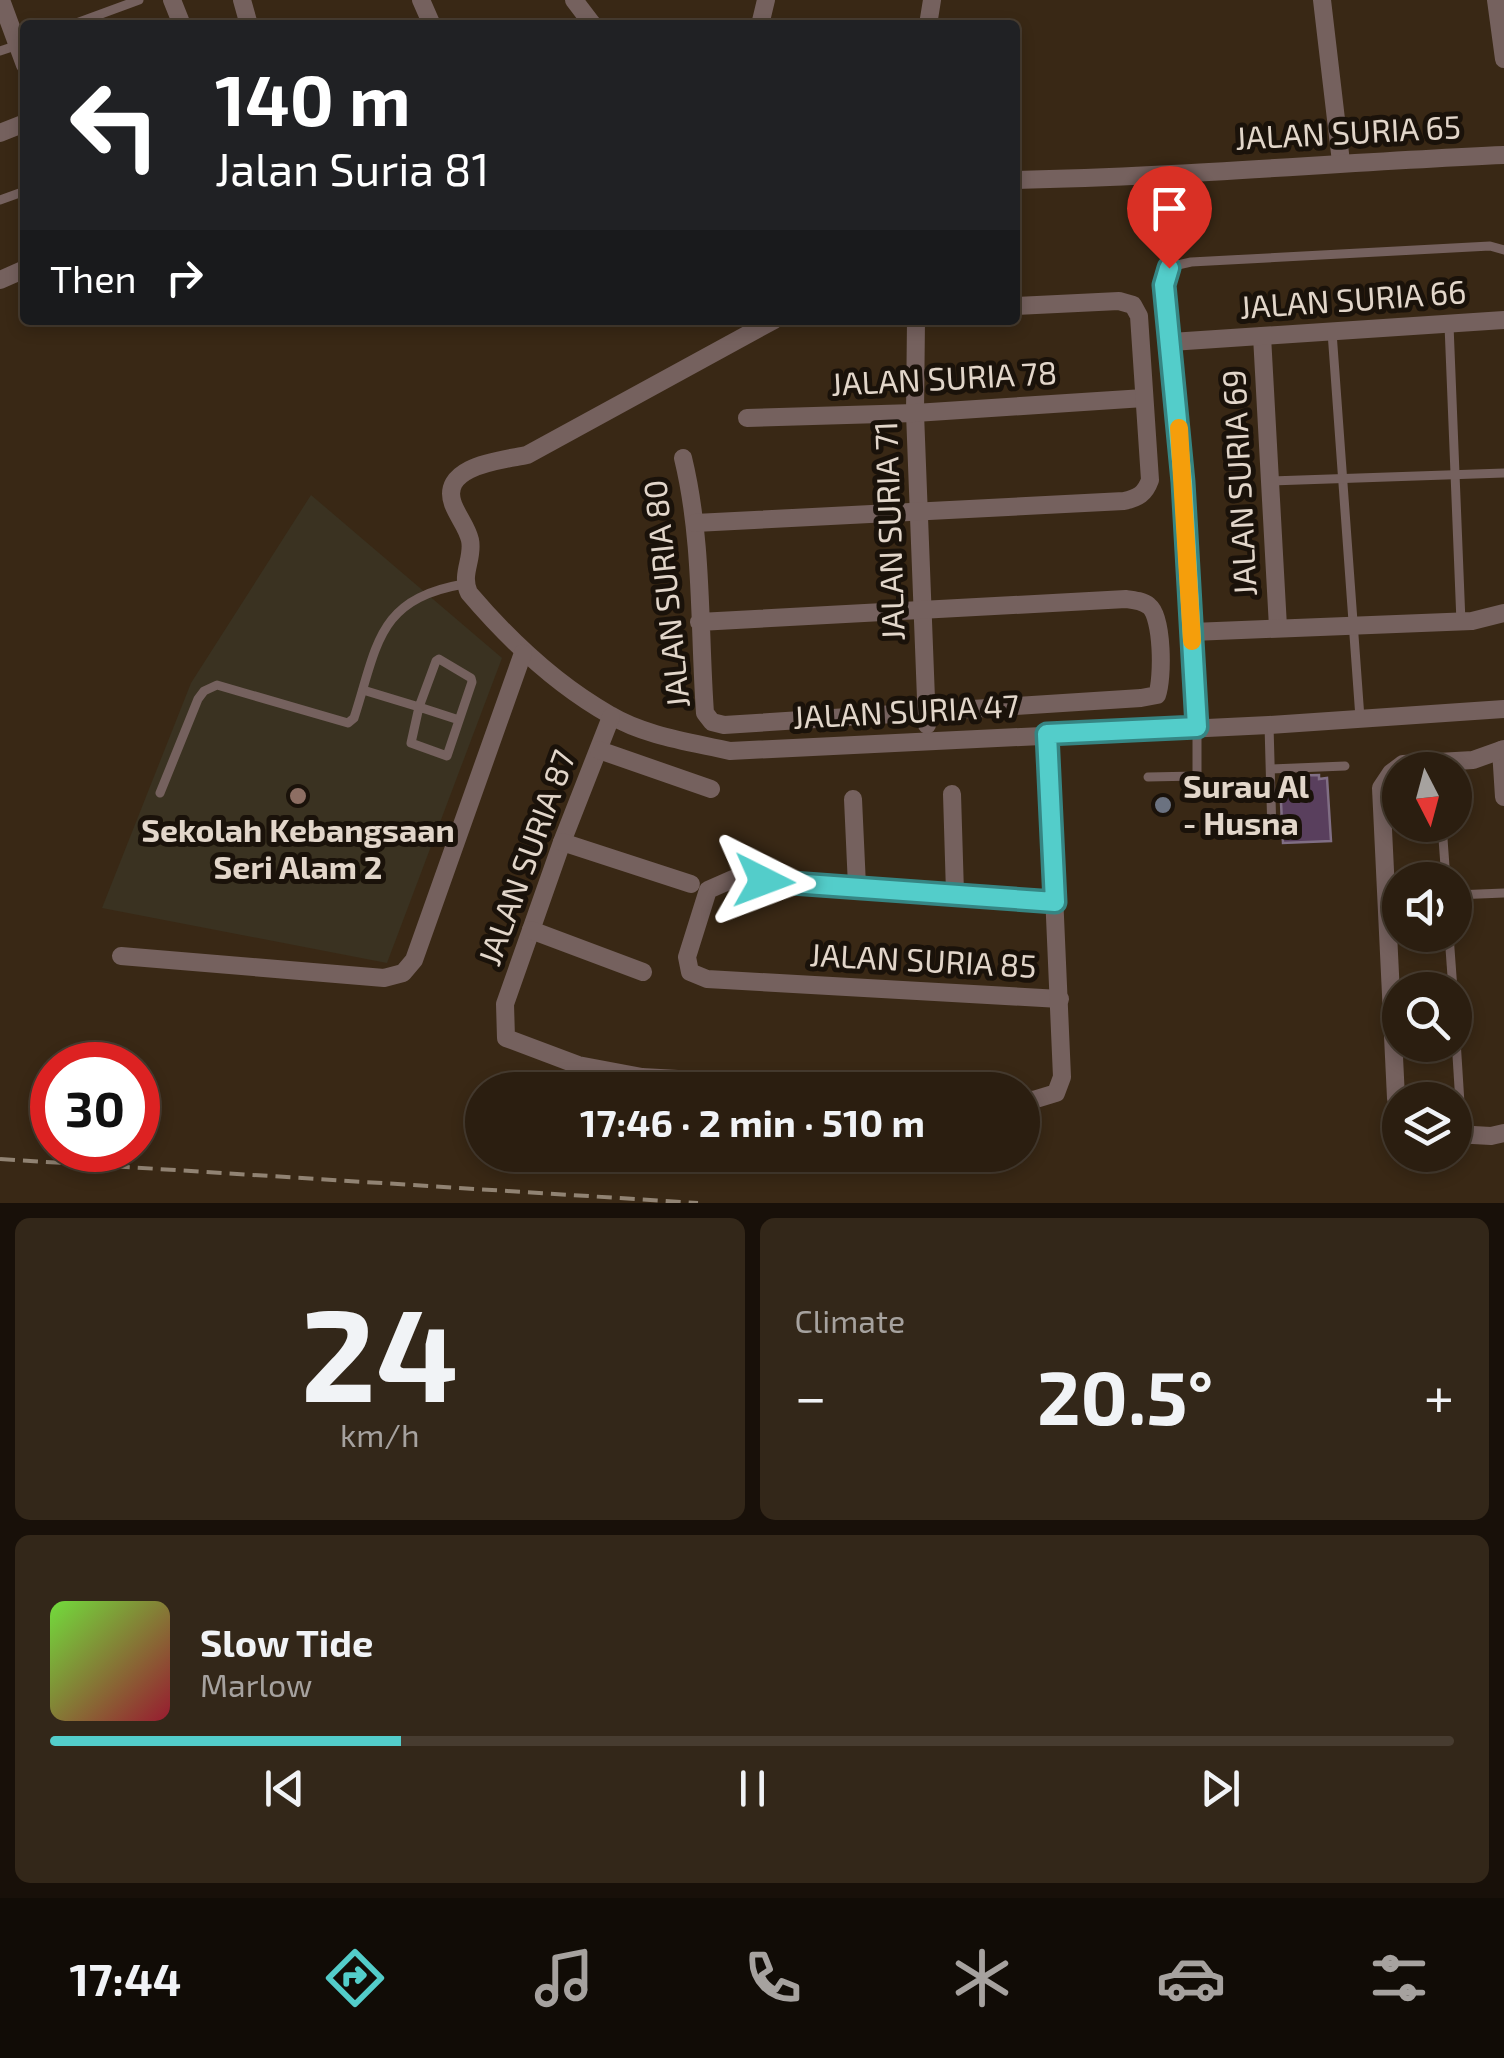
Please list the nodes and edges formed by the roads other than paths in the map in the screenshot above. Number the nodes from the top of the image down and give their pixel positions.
1 (1, 0) edge
2 (139, 0) edge
3 (574, 0) edge
4 (1322, 0) edge
5 (1496, 0) edge
6 (85, 20) edge
7 (589, 20) edge
8 (14, 46) edge
9 (1504, 60) edge
10 (1504, 154) edge
11 (1341, 162) junction
12 (1020, 180) edge
13 (1504, 250) edge
14 (1020, 306) edge
15 (1504, 320) edge
16 (1448, 324) junction
17 (765, 325) edge
18 (916, 325) edge
19 (1332, 332) junction
20 (1262, 336) junction
21 (1172, 342) junction
22 (1144, 398) junction
23 (915, 413) junction
24 (747, 418) dead end
25 (683, 458) dead end
26 (1504, 472) edge
27 (1455, 474) junction
28 (1343, 478) junction
29 (1270, 481) junction
30 (920, 512) junction
31 (695, 523) junction
32 (464, 584) junction
33 (923, 611) junction
34 (1504, 613) edge
35 (698, 622) junction
36 (1461, 622) junction
37 (1352, 624) junction
38 (1278, 627) junction
39 (1192, 632) junction
40 (523, 653) junction
41 (363, 690) junction
42 (419, 707) junction
43 (1504, 709) edge
44 (927, 714) junction
45 (612, 717) junction
46 (1360, 718) junction
47 (458, 720) junction
48 (1269, 725) junction
49 (1197, 727) junction
50 (1047, 734) junction
51 (928, 740) junction
52 (599, 750) junction
53 (1503, 750) edge
54 (1472, 760) edge
55 (1345, 766) dead end
56 (1271, 769) junction
57 (1148, 777) dead end
58 (711, 788) dead end
59 (160, 794) dead end
60 (952, 794) dead end
61 (1504, 797) edge
62 (853, 798) dead end
63 (1272, 834) dead end
64 (562, 842) junction
65 (857, 886) junction
66 (699, 887) junction
67 (956, 892) junction
68 (1504, 893) edge
69 (1472, 894) edge
70 (1055, 902) junction
71 (530, 930) junction
72 (1394, 952) edge
73 (121, 956) dead end
74 (643, 972) dead end
75 (1060, 1000) junction
76 (614, 1072) edge
77 (1397, 1082) edge
78 (1040, 1098) edge
79 (1504, 1133) edge
80 (1472, 1135) edge

1 - 8 street
2 - 6 lane
3 - 7 street
4 - 11 street
5 - 9 street
10 - 11 street, JALAN SURIA 65
11 - 12 street, JALAN SURIA 65
13 - 21 lane
14 - 22 street
15 - 16 street, JALAN SURIA 66
16 - 19 street, JALAN SURIA 66
16 - 27 lane
17 - 32 street
18 - 23 street, JALAN SURIA 71
19 - 20 street, JALAN SURIA 66
19 - 28 lane
20 - 21 street, JALAN SURIA 66
20 - 29 street, JALAN SURIA 69
21 - 39 street
22 - 23 street, JALAN SURIA 78
22 - 30 street
23 - 24 street, JALAN SURIA 78
23 - 30 street, JALAN SURIA 71
25 - 31 street, JALAN SURIA 80
26 - 27 lane
27 - 28 lane
27 - 36 lane
28 - 29 lane
28 - 37 lane
29 - 38 street, JALAN SURIA 69
30 - 31 street
30 - 33 street, JALAN SURIA 71
31 - 35 street, JALAN SURIA 80
32 - 40 street, JALAN SURIA 47
32 - 41 lane
33 - 35 street
33 - 44 street, JALAN SURIA 71
33 - 44 street
34 - 36 street
35 - 44 street, JALAN SURIA 80
36 - 37 street
37 - 38 street
37 - 46 lane
38 - 39 street
39 - 49 street
40 - 45 street, JALAN SURIA 47
40 - 73 street
41 - 42 lane
41 - 59 lane
42 - 47 lane
42 - 47 lane
42 - 47 lane
43 - 46 street, JALAN SURIA 47
44 - 51 street, JALAN SURIA 71
45 - 51 street, JALAN SURIA 47
45 - 52 street, JALAN SURIA 87
46 - 48 street, JALAN SURIA 47
48 - 49 street, JALAN SURIA 47
48 - 56 lane
49 - 50 street, JALAN SURIA 47
49 - 57 lane
50 - 51 street, JALAN SURIA 47
50 - 70 street
52 - 58 street
52 - 64 street, JALAN SURIA 87
53 - 54 street
53 - 61 street
55 - 56 lane
56 - 63 lane
60 - 67 street
62 - 65 street
64 - 66 street
64 - 71 street, JALAN SURIA 87
65 - 66 street
65 - 67 street
66 - 75 street, JALAN SURIA 85
67 - 70 street
68 - 69 lane
70 - 75 street
71 - 74 street
71 - 76 street, JALAN SURIA 87
72 - 77 street
75 - 78 street
79 - 80 street

